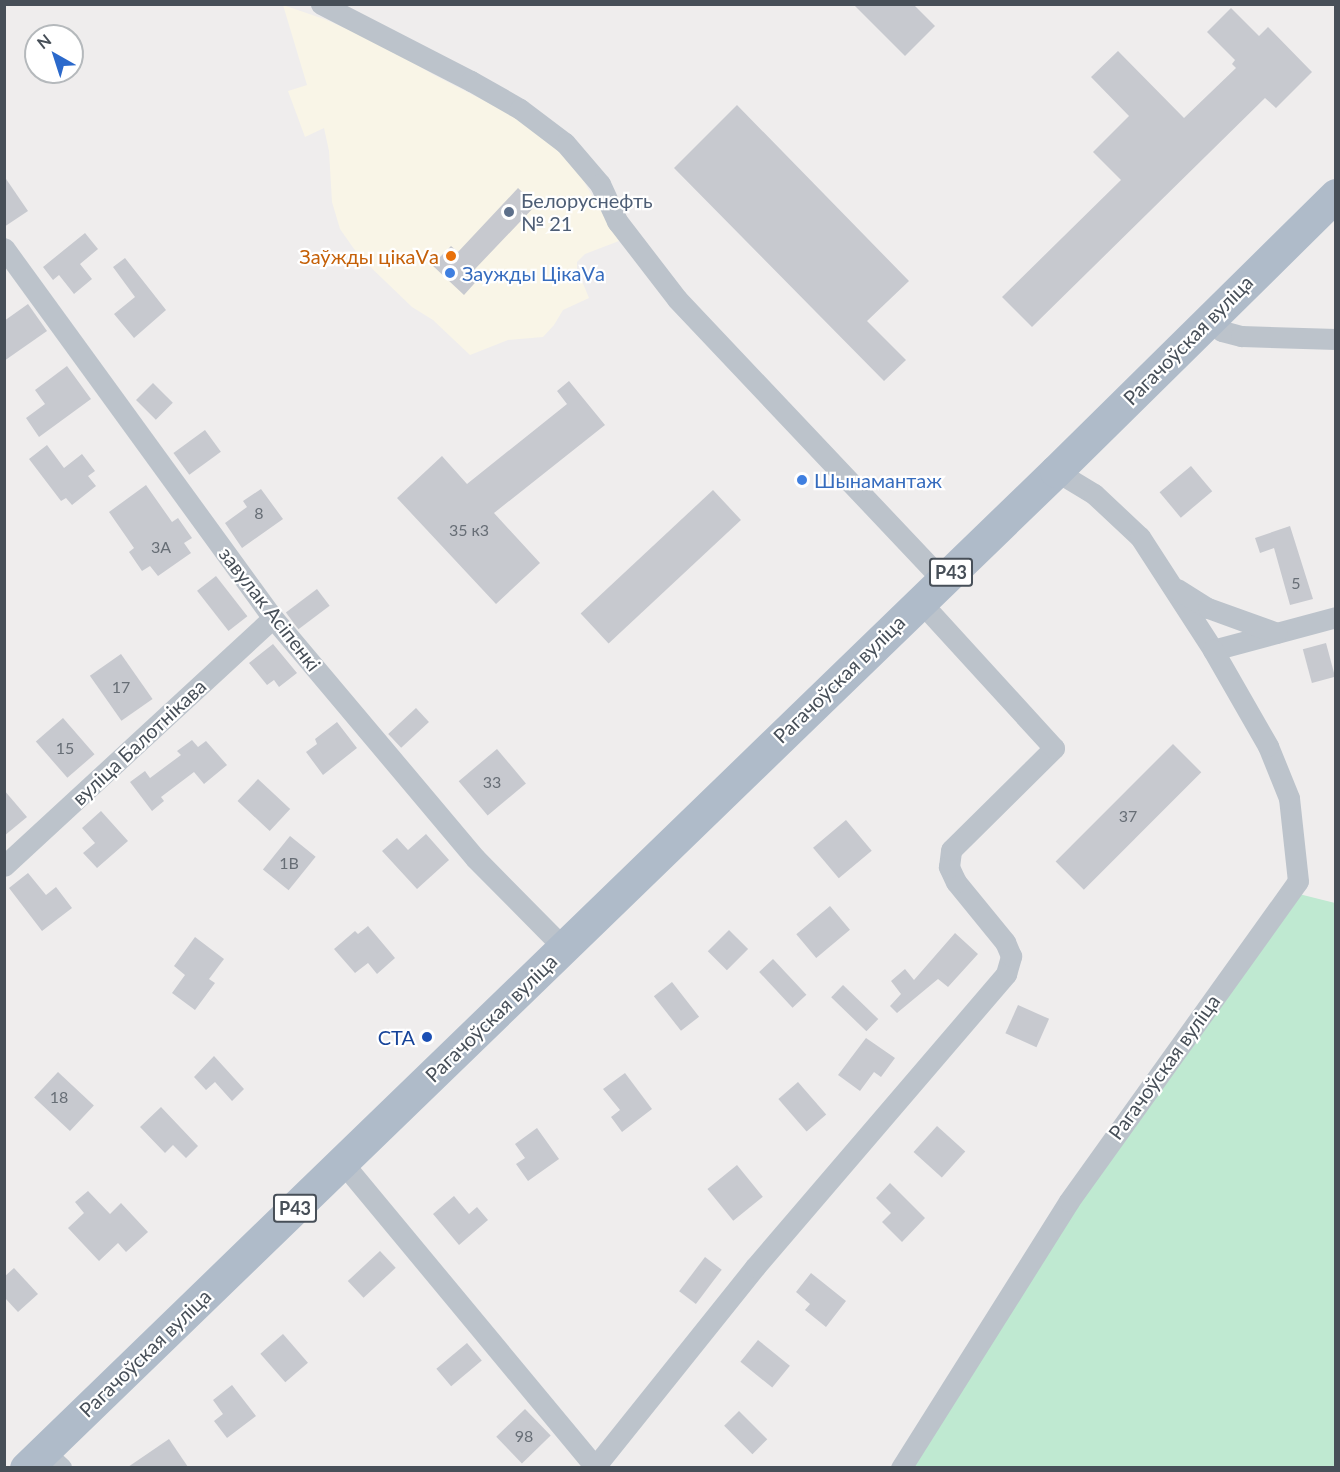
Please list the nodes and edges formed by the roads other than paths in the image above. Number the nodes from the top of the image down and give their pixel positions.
1 (321, 4) edge
2 (1335, 195) edge
3 (4, 248) edge
4 (1207, 321) junction
5 (1335, 339) edge
6 (1056, 471) junction
7 (1171, 586) junction
8 (931, 590) junction
9 (1335, 617) edge
10 (273, 618) junction
11 (1277, 633) junction
12 (1213, 650) junction
13 (4, 866) edge
14 (564, 948) junction
15 (342, 1162) junction
16 (44, 1462) edge
17 (595, 1467) edge
18 (901, 1467) edge

1 - 8 street
2 - 4 main road, Рагачоўская вуліца / Р43
3 - 10 street, завулак Асіпенкі
4 - 5 street
4 - 6 main road, Рагачоўская вуліца / Р43
6 - 7 street, Рагачоўская вуліца
6 - 8 main road, Рагачоўская вуліца / Р43
7 - 11 street
7 - 12 street, Рагачоўская вуліца
8 - 14 main road, Рагачоўская вуліца / Р43
8 - 17 street
9 - 11 street
10 - 13 street, вуліца Балотнікава
10 - 14 street, завулак Асіпенкі
11 - 12 street
12 - 18 street, Рагачоўская вуліца
14 - 15 main road, Рагачоўская вуліца / Р43
15 - 16 main road, Рагачоўская вуліца / Р43
15 - 17 street

